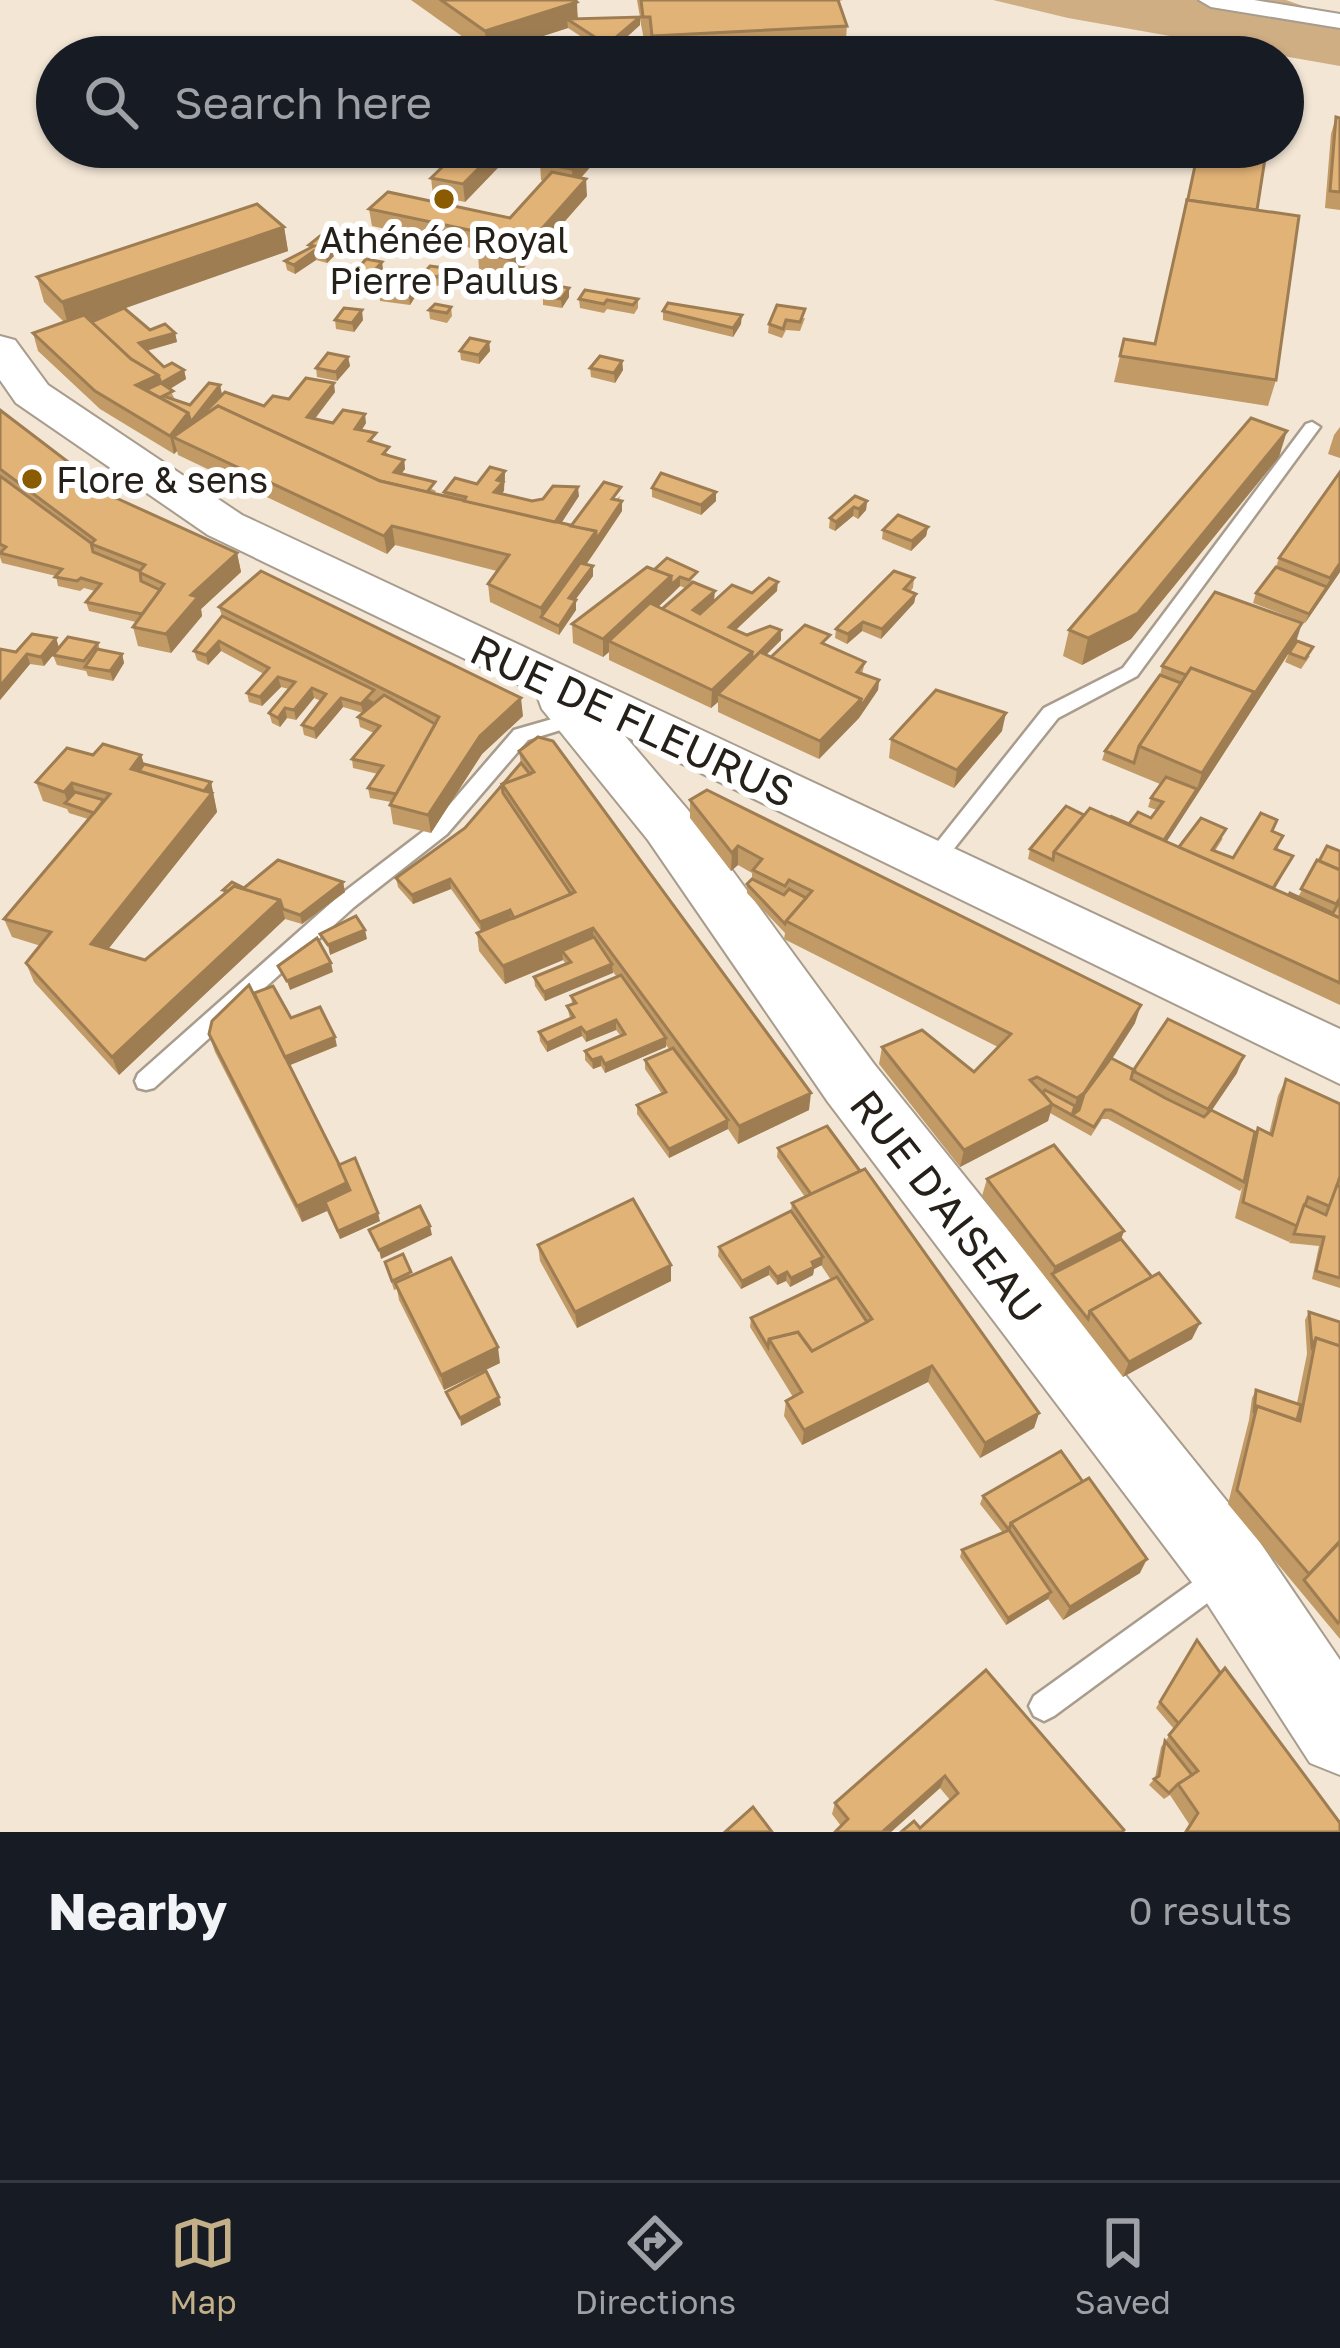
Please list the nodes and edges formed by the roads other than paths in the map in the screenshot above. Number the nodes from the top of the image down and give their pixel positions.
1 (1211, 0) edge
2 (1340, 21) edge
3 (0, 349) edge
4 (16, 391) edge
5 (1312, 427) dead end
6 (564, 700) junction
7 (934, 860) junction
8 (1320, 1050) edge
9 (146, 1081) dead end
10 (1231, 1569) junction
11 (1044, 1706) dead end
12 (1340, 1733) edge

1 - 2 street
3 - 4 main road, RUE DE FLEURUS
4 - 6 main road, RUE DE FLEURUS
5 - 7 lane
6 - 7 main road, RUE DE FLEURUS
6 - 9 lane
6 - 10 main road, RUE D'AISEAU
7 - 8 main road, RUE DE FLEURUS
10 - 11 lane
10 - 12 main road, RUE D'AISEAU

